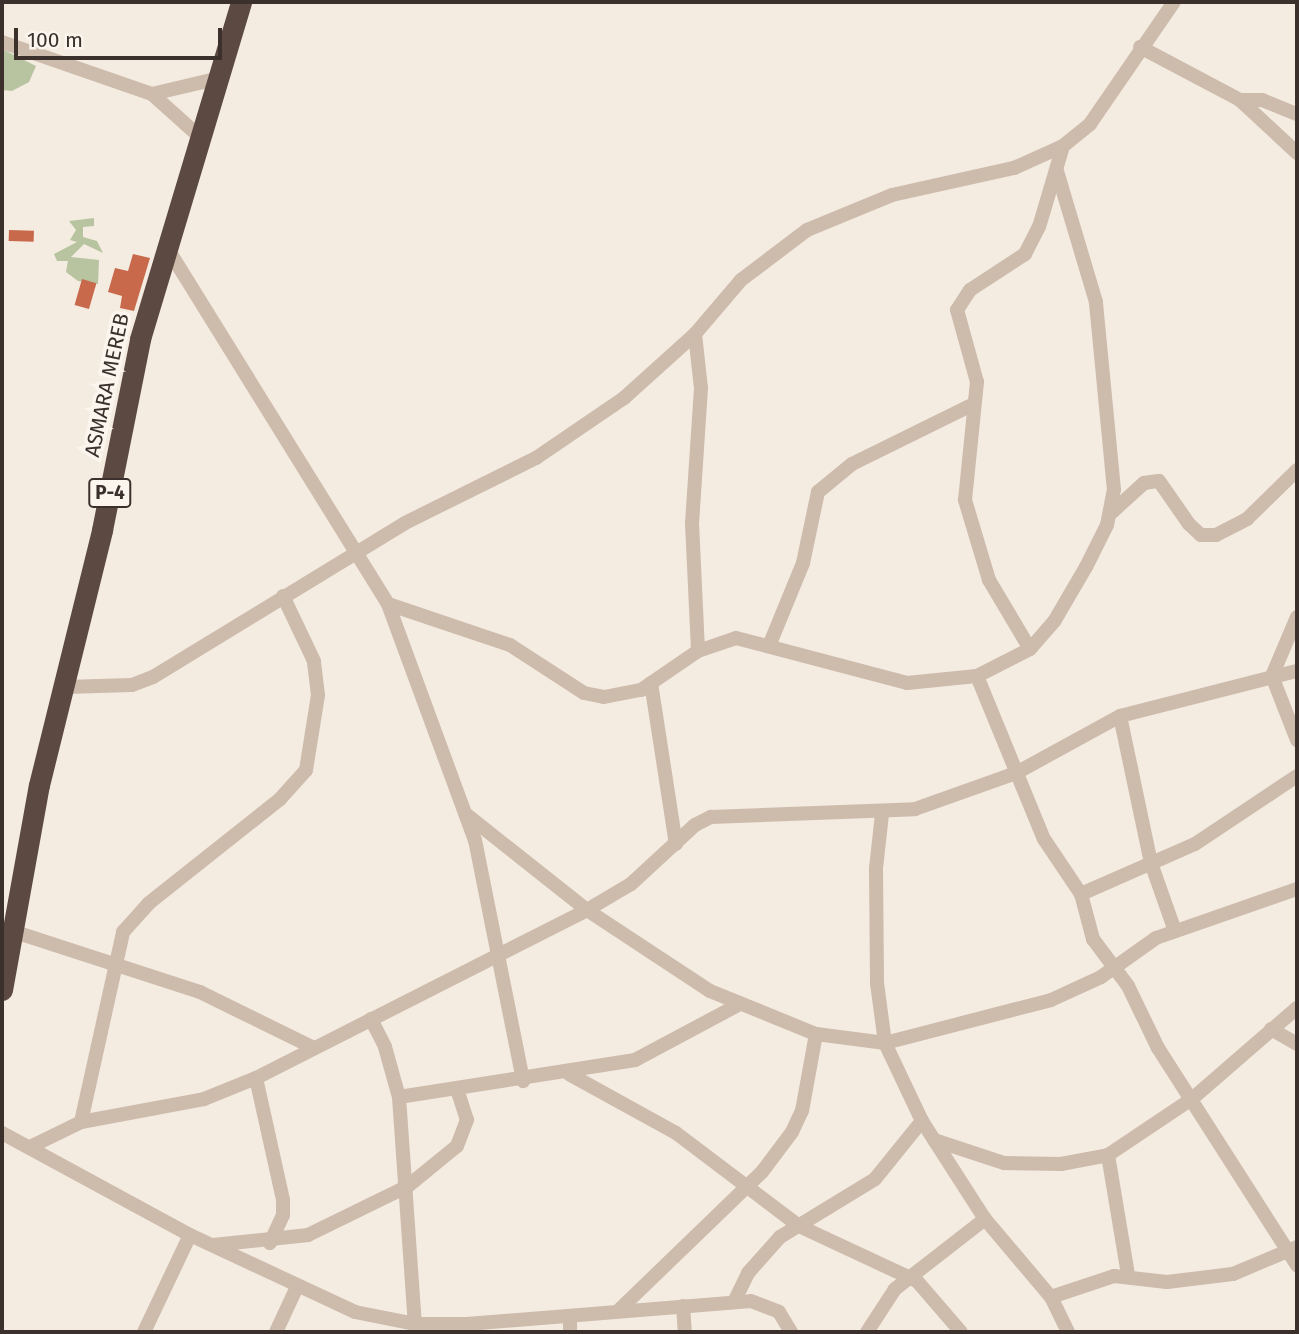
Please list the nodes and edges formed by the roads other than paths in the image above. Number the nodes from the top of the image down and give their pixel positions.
1 (241, 2) edge
2 (1174, 2) edge
3 (2, 42) edge
4 (1140, 47) junction
5 (216, 79) junction
6 (152, 94) junction
7 (1240, 100) junction
8 (1297, 114) edge
9 (200, 137) junction
10 (1063, 146) junction
11 (1297, 153) edge
12 (1057, 171) junction
13 (166, 246) junction
14 (695, 334) junction
15 (972, 405) junction
16 (1297, 470) edge
17 (1111, 513) junction
18 (355, 551) junction
19 (283, 596) junction
20 (388, 604) junction
21 (1297, 617) edge
22 (769, 646) junction
23 (1030, 649) junction
24 (698, 651) junction
25 (1297, 671) edge
26 (977, 676) junction
27 (1272, 676) junction
28 (652, 683) junction
29 (65, 687) junction
30 (1120, 716) junction
31 (1297, 740) edge
32 (1016, 773) junction
33 (1297, 776) edge
34 (882, 814) junction
35 (467, 815) junction
36 (676, 844) junction
37 (1151, 863) junction
38 (1297, 889) edge
39 (1081, 894) junction
40 (587, 910) junction
41 (1175, 930) junction
42 (12, 931) junction
43 (496, 954) junction
44 (115, 964) junction
45 (1114, 965) junction
46 (2, 990) edge
47 (738, 1005) junction
48 (1297, 1008) edge
49 (371, 1019) junction
50 (1272, 1029) junction
51 (816, 1034) junction
52 (885, 1043) junction
53 (1297, 1044) edge
54 (314, 1048) junction
55 (569, 1074) junction
56 (257, 1077) junction
57 (523, 1081) junction
58 (458, 1092) junction
59 (399, 1097) junction
60 (1193, 1098) junction
61 (922, 1121) junction
62 (80, 1122) junction
63 (2, 1133) edge
64 (934, 1140) junction
65 (30, 1147) junction
66 (1108, 1155) junction
67 (408, 1186) junction
68 (747, 1186) junction
69 (985, 1219) junction
70 (799, 1226) junction
71 (190, 1235) junction
72 (270, 1243) junction
73 (212, 1245) junction
74 (1292, 1250) edge
75 (1297, 1265) edge
76 (1128, 1275) junction
77 (908, 1277) junction
78 (296, 1289) junction
79 (1051, 1297) junction
80 (734, 1302) junction
81 (683, 1306) junction
82 (618, 1311) junction
83 (415, 1324) junction
84 (570, 1325) edge
85 (144, 1332) edge
86 (275, 1332) edge
87 (685, 1332) edge
88 (791, 1332) edge
89 (867, 1332) edge
90 (961, 1332) edge
91 (1068, 1332) edge

1 - 5 highway, ASMARA MEREB / P-4
2 - 4 street
3 - 6 street
4 - 7 street
4 - 10 street
5 - 6 street
5 - 9 highway, ASMARA MEREB / P-4
6 - 9 street
7 - 8 street
7 - 11 street
9 - 13 highway, ASMARA MEREB / P-4
10 - 12 street
10 - 14 street
12 - 15 street
12 - 17 street
13 - 18 street
13 - 29 highway, ASMARA MEREB / P-4
14 - 18 street
14 - 24 street
15 - 22 street
15 - 23 street
16 - 17 street
17 - 23 street
18 - 19 street
18 - 20 street
19 - 29 street
19 - 44 street
20 - 28 street
20 - 35 street
21 - 27 street
22 - 24 street
22 - 26 street
23 - 26 street
24 - 28 street
25 - 27 street
26 - 32 street
27 - 30 street
27 - 31 street
28 - 36 street
29 - 42 highway, ASMARA MEREB / P-4
30 - 32 street
30 - 37 street
32 - 34 street
32 - 39 street
33 - 37 street
34 - 36 street
34 - 52 street
35 - 40 street
35 - 43 street
36 - 40 street
37 - 39 street
37 - 41 street
38 - 41 street
39 - 45 street
40 - 43 street
40 - 47 street
41 - 45 street
42 - 44 street
42 - 46 highway, ASMARA MEREB / P-4
43 - 49 street
43 - 57 street
44 - 54 street
44 - 62 street
45 - 52 street
45 - 60 street
47 - 51 street
47 - 55 street
48 - 50 street
49 - 54 street
49 - 59 street
50 - 53 street
50 - 60 street
51 - 52 street
51 - 68 street
52 - 61 street
54 - 56 street
55 - 57 street
55 - 68 street
56 - 62 street
56 - 72 street
57 - 58 street
58 - 59 street
58 - 67 street
59 - 67 street
60 - 66 street
60 - 74 street
61 - 64 street
61 - 70 street
62 - 65 street
63 - 65 street
64 - 66 street
64 - 69 street
65 - 71 street
66 - 76 street
67 - 72 street
67 - 83 street
68 - 70 street
68 - 82 street
69 - 77 street
69 - 79 street
70 - 77 street
70 - 80 street
71 - 73 street
71 - 85 street
72 - 73 street
73 - 78 street
74 - 75 street
74 - 76 street
76 - 79 street
77 - 89 street
77 - 90 street
78 - 83 street
78 - 86 street
79 - 91 street
80 - 81 street
80 - 88 street
81 - 82 street
81 - 87 street
82 - 84 street
83 - 84 street

